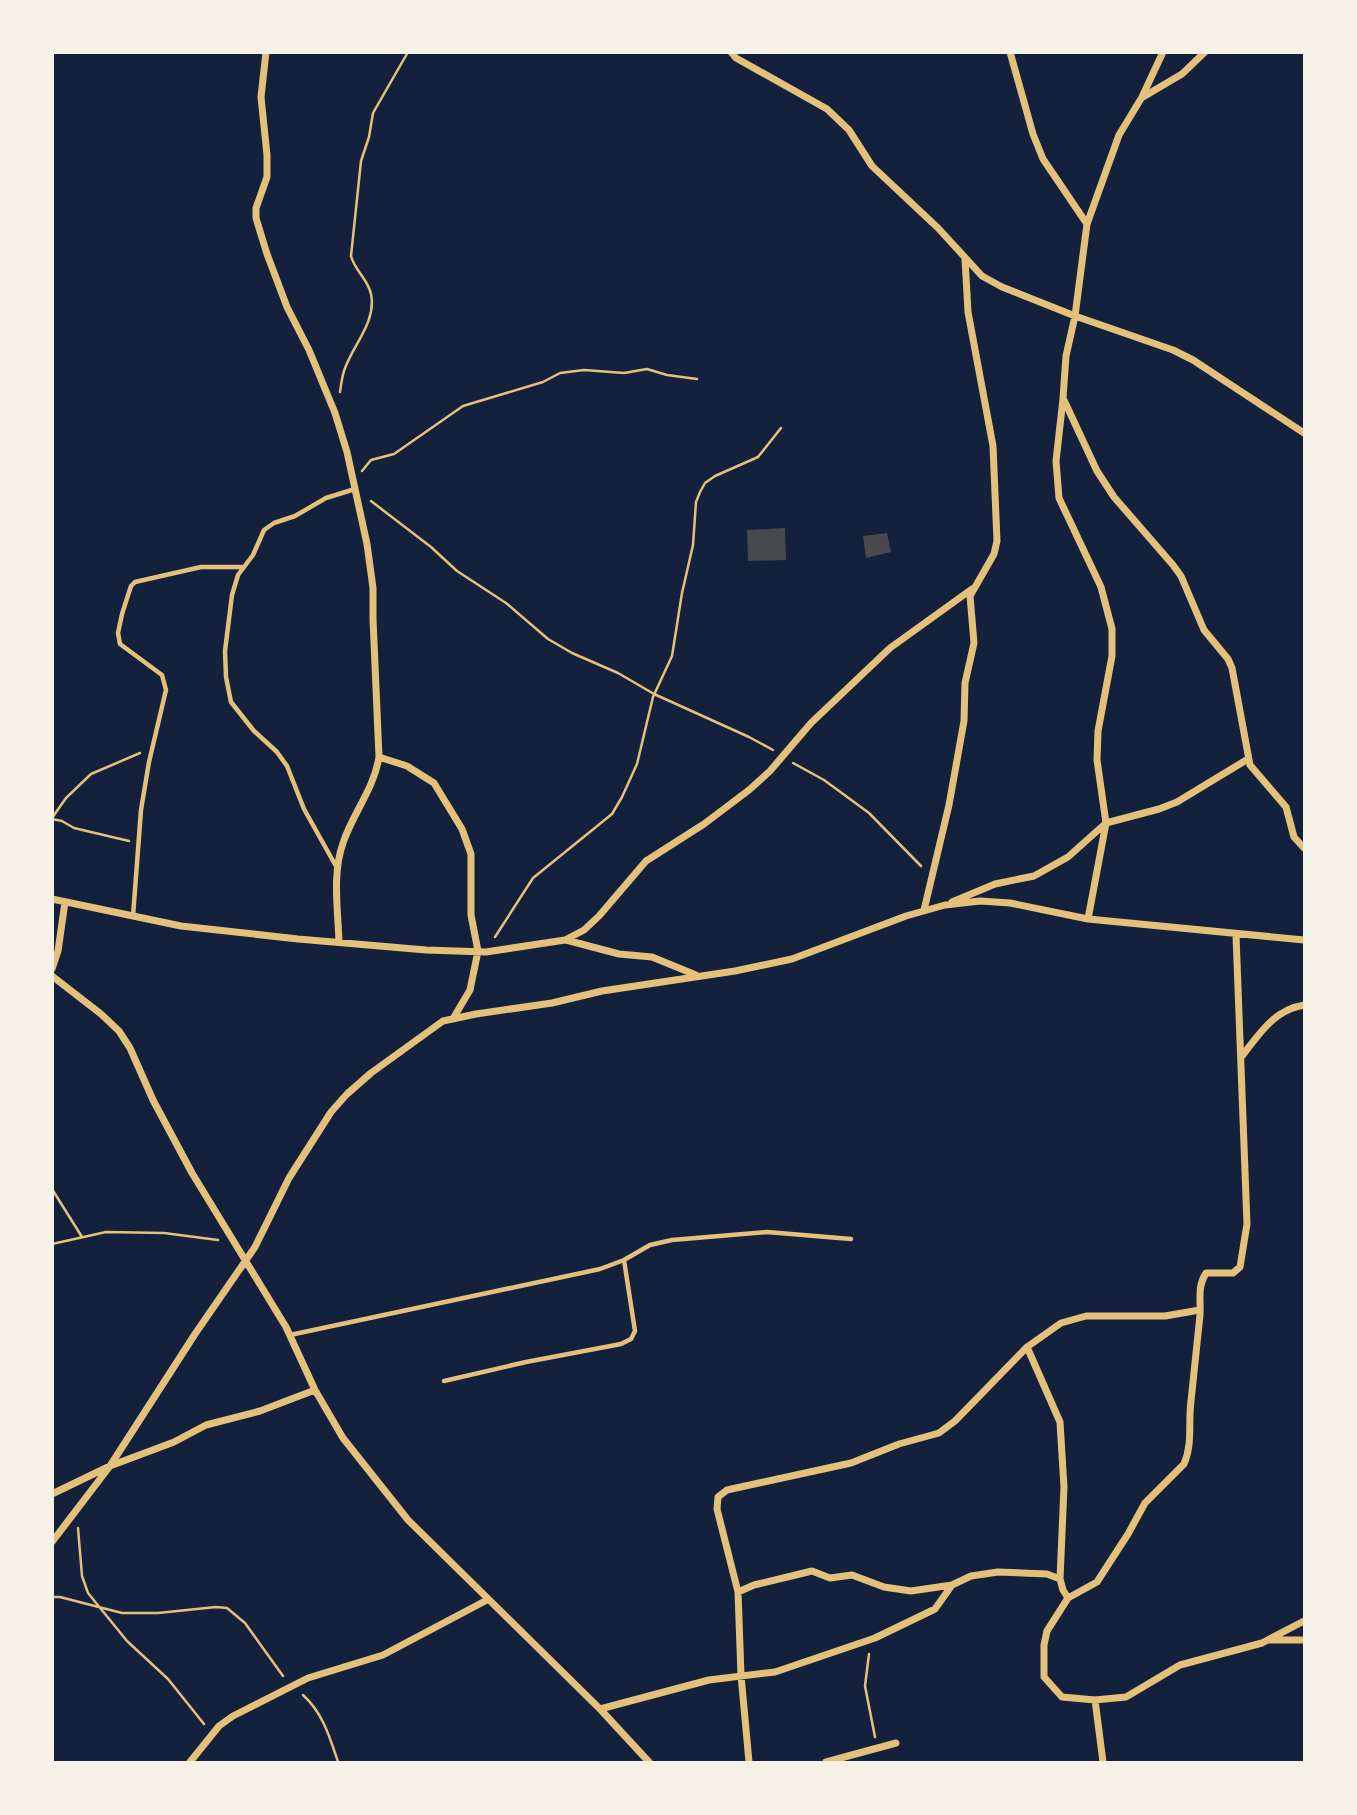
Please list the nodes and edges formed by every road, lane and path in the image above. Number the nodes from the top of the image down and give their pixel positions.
1 (266, 52) edge
2 (408, 52) edge
3 (732, 52) edge
4 (1010, 52) edge
5 (1163, 52) edge
6 (1205, 52) edge
7 (1142, 97) junction
8 (1087, 224) junction
9 (965, 258) junction
10 (1075, 316) junction
11 (697, 379) dead end
12 (1063, 398) junction
13 (335, 413) junction
14 (781, 428) dead end
15 (1304, 433) edge
16 (354, 487) junction
17 (243, 567) junction
18 (972, 589) junction
19 (654, 694) junction
20 (153, 741) junction
21 (379, 757) junction
22 (782, 757) junction
23 (1248, 759) junction
24 (52, 818) edge
25 (1106, 823) junction
26 (139, 844) junction
27 (1304, 848) edge
28 (338, 869) junction
29 (932, 879) junction
30 (52, 900) edge
31 (65, 902) junction
32 (945, 905) junction
33 (924, 911) junction
34 (133, 916) junction
35 (1088, 919) junction
36 (1236, 935) junction
37 (565, 940) junction
38 (1304, 940) edge
39 (339, 942) junction
40 (482, 952) junction
41 (52, 969) edge
42 (697, 975) junction
43 (52, 976) edge
44 (1304, 1005) edge
45 (454, 1017) junction
46 (1241, 1056) junction
47 (52, 1189) edge
48 (82, 1237) junction
49 (851, 1240) dead end
50 (235, 1243) junction
51 (52, 1244) edge
52 (246, 1260) junction
53 (624, 1260) junction
54 (1200, 1310) junction
55 (290, 1335) junction
56 (1027, 1347) junction
57 (444, 1381) dead end
58 (315, 1390) junction
59 (110, 1466) junction
60 (52, 1494) edge
61 (75, 1514) junction
62 (52, 1542) edge
63 (1060, 1579) junction
64 (952, 1585) junction
65 (738, 1592) junction
66 (52, 1597) edge
67 (1068, 1598) junction
68 (487, 1600) junction
69 (102, 1609) junction
70 (1304, 1621) edge
71 (875, 1638) junction
72 (1269, 1640) junction
73 (1304, 1640) edge
74 (741, 1675) junction
75 (293, 1686) junction
76 (1095, 1700) junction
77 (600, 1709) junction
78 (212, 1735) junction
79 (896, 1743) dead end
80 (878, 1750) junction
81 (190, 1762) edge
82 (338, 1762) edge
83 (649, 1762) edge
84 (749, 1762) edge
85 (827, 1762) edge
86 (1103, 1762) edge

1 - 13 street
2 - 13 path
3 - 9 street
4 - 8 street
5 - 7 street
6 - 7 street
7 - 8 street
8 - 10 street
9 - 10 street
9 - 18 street
10 - 12 street
10 - 15 street
11 - 16 path
12 - 23 street
12 - 25 street
13 - 16 street
14 - 19 path
16 - 17 lane
16 - 19 path
16 - 21 street
17 - 20 lane
17 - 28 lane
18 - 22 street
18 - 29 street
19 - 22 path
19 - 40 path
20 - 24 path
20 - 26 lane
21 - 28 street
21 - 40 street
22 - 29 path
22 - 37 street
23 - 25 street
23 - 27 street
24 - 26 path
25 - 32 street
25 - 35 street
26 - 34 lane
28 - 39 street
29 - 33 street
30 - 31 street
31 - 34 street
31 - 41 street
32 - 33 street
32 - 35 street
33 - 42 street
34 - 39 street
35 - 36 street
36 - 38 street
36 - 46 street
37 - 40 street
37 - 42 street
39 - 40 street
40 - 45 street
42 - 45 street
43 - 50 street
44 - 46 street
45 - 52 street
46 - 54 street
47 - 48 path
48 - 50 path
48 - 51 path
49 - 53 lane
50 - 52 street
52 - 55 street
52 - 59 street
53 - 55 lane
53 - 57 lane
54 - 56 street
54 - 67 street
55 - 58 street
56 - 63 street
56 - 65 street
58 - 59 street
58 - 68 street
59 - 60 street
59 - 61 street
61 - 62 street
61 - 69 path
63 - 64 street
63 - 67 street
64 - 65 street
64 - 71 street
65 - 74 street
66 - 69 path
67 - 76 street
68 - 75 street
68 - 77 street
69 - 75 path
69 - 78 path
70 - 72 street
71 - 74 street
71 - 80 path
72 - 73 street
72 - 76 street
74 - 77 street
74 - 84 street
75 - 78 street
75 - 82 path
76 - 86 street
77 - 83 street
78 - 81 street
79 - 80 street
80 - 85 street

